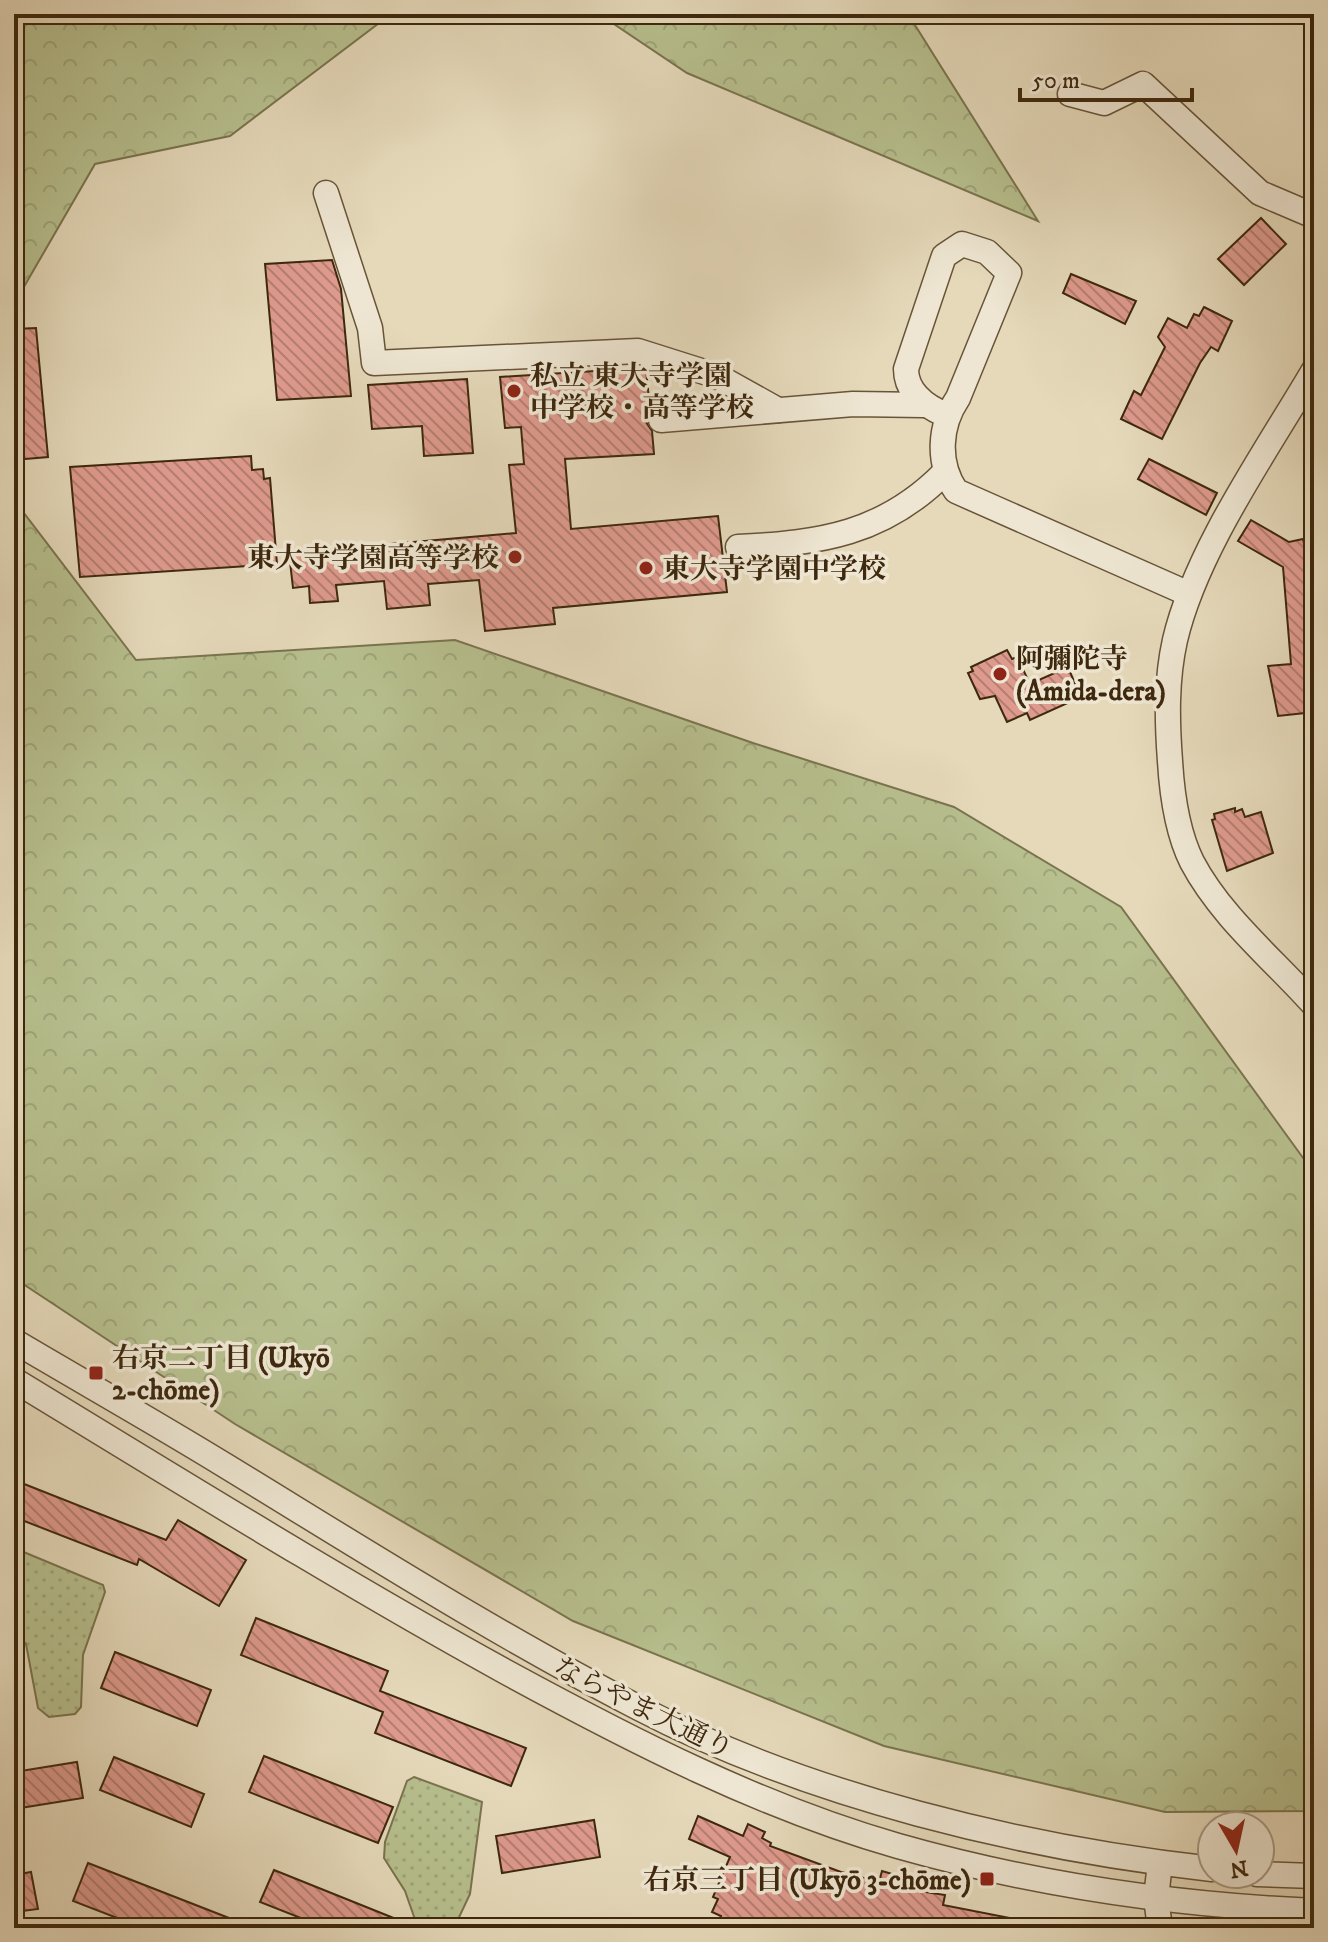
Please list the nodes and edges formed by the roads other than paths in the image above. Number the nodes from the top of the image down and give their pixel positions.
1 (1070, 94) dead end
2 (326, 193) dead end
3 (1314, 216) edge
4 (1314, 370) edge
5 (778, 410) junction
6 (935, 410) junction
7 (661, 420) dead end
8 (944, 473) junction
9 (738, 547) dead end
10 (1189, 594) junction
11 (1314, 1005) edge
12 (14, 1341) edge
13 (14, 1380) edge
14 (1160, 1863) junction
15 (1196, 1867) edge
16 (1276, 1875) edge
17 (1314, 1876) edge
18 (1156, 1898) junction
19 (1314, 1911) edge
20 (1160, 1928) edge

1 - 3 street
2 - 5 street
4 - 10 street
5 - 6 street
5 - 7 street
6 - 6 street
6 - 8 street
8 - 9 street
8 - 10 street
10 - 11 street
12 - 14 street, ならやま大通り
13 - 18 street, ならやま大通り
14 - 15 street, ならやま大通り
14 - 18 street
16 - 17 street
18 - 19 street, ならやま大通り
18 - 20 street

